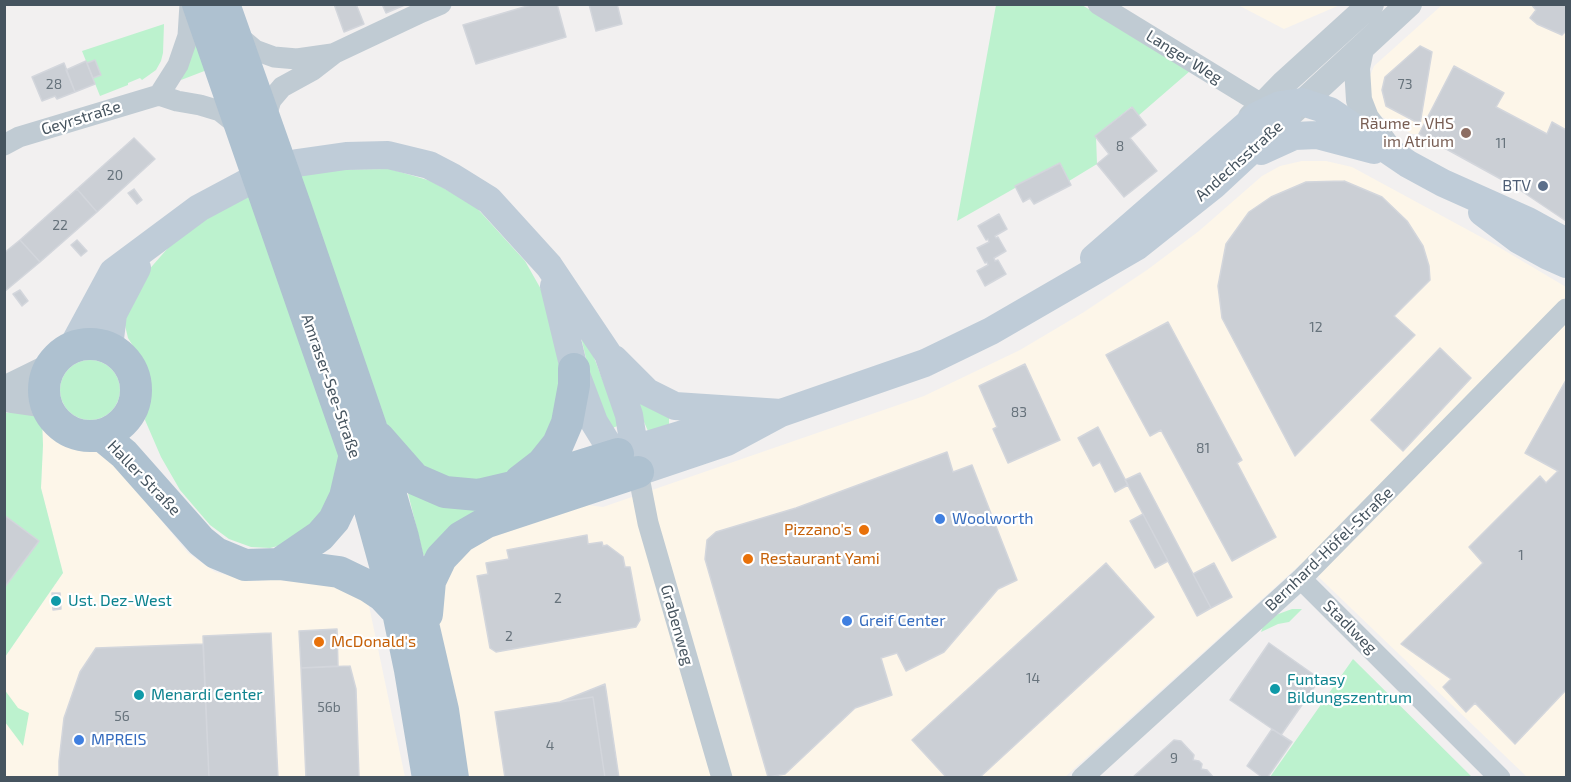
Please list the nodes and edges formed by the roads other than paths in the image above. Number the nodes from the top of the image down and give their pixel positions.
1 (190, 4) edge
2 (198, 4) edge
3 (441, 4) edge
4 (1098, 4) edge
5 (1371, 4) edge
6 (1409, 4) edge
7 (229, 18) edge
8 (1361, 49) junction
9 (335, 53) junction
10 (159, 95) junction
11 (1281, 108) junction
12 (256, 131) junction
13 (1317, 135) junction
14 (4, 145) edge
15 (1234, 151) junction
16 (1394, 155) junction
17 (1443, 183) junction
18 (284, 209) junction
19 (1566, 246) edge
20 (147, 247) junction
21 (1566, 264) edge
22 (549, 266) junction
23 (1566, 309) edge
24 (73, 346) junction
25 (109, 347) junction
26 (608, 354) junction
27 (49, 367) junction
28 (574, 369) junction
29 (4, 389) edge
30 (4, 399) edge
31 (46, 405) junction
32 (781, 412) junction
33 (129, 414) junction
34 (371, 428) junction
35 (100, 435) junction
36 (637, 454) junction
37 (355, 456) junction
38 (513, 487) junction
39 (182, 520) junction
40 (279, 564) junction
41 (1301, 579) junction
42 (398, 612) junction
43 (426, 638) junction
44 (428, 777) edge
45 (453, 777) edge
46 (722, 777) edge
47 (1082, 777) edge
48 (1500, 777) edge

1 - 10 street
2 - 12 main road, Amraser-See-Straße
3 - 9 street
4 - 11 street, Langer Weg
5 - 11 street, Andechsstraße
6 - 8 street, Andechsstraße
7 - 9 street
7 - 12 main road, Amraser-See-Straße
8 - 11 street, Andechsstraße
8 - 16 street
9 - 12 street
10 - 12 street
10 - 14 street, Geyrstraße
11 - 13 main road, Langer Weg
11 - 15 main road, Andechsstraße
11 - 16 main road, Langer Weg
12 - 18 main road, Amraser-See-Straße
13 - 15 main road, Langer Weg
13 - 16 main road, Langer Weg
15 - 32 main road, Andechsstraße
16 - 17 main road, Langer Weg
17 - 19 main road, Langer Weg
17 - 21 main road, Langer Weg
18 - 34 main road, Amraser-See-Straße
18 - 37 main road, Amraser-See-Straße
20 - 22 main road
20 - 24 main road
20 - 25 main road
22 - 26 main road
22 - 28 main road
23 - 41 street, Bernhard-Höfel-Straße
24 - 25 main road
24 - 27 main road
25 - 33 main road
26 - 32 main road
26 - 36 main road
27 - 29 street
27 - 31 main road
28 - 36 main road
28 - 38 main road
30 - 31 street
31 - 35 main road
32 - 36 main road, Andechsstraße
32 - 36 main road, Andechsstraße
33 - 35 main road
33 - 39 main road, Haller Straße
34 - 38 main road
34 - 43 main road, Amraser-See-Straße
35 - 39 main road, Haller Straße
36 - 38 main road
36 - 43 main road
36 - 46 street, Grabenweg
37 - 40 main road
37 - 42 main road, Amraser-See-Straße
39 - 40 main road
40 - 42 main road
41 - 47 street, Bernhard-Höfel-Straße
41 - 48 street, Stadlweg
42 - 44 main road, Amraser-See-Straße
43 - 45 main road, Amraser-See-Straße

